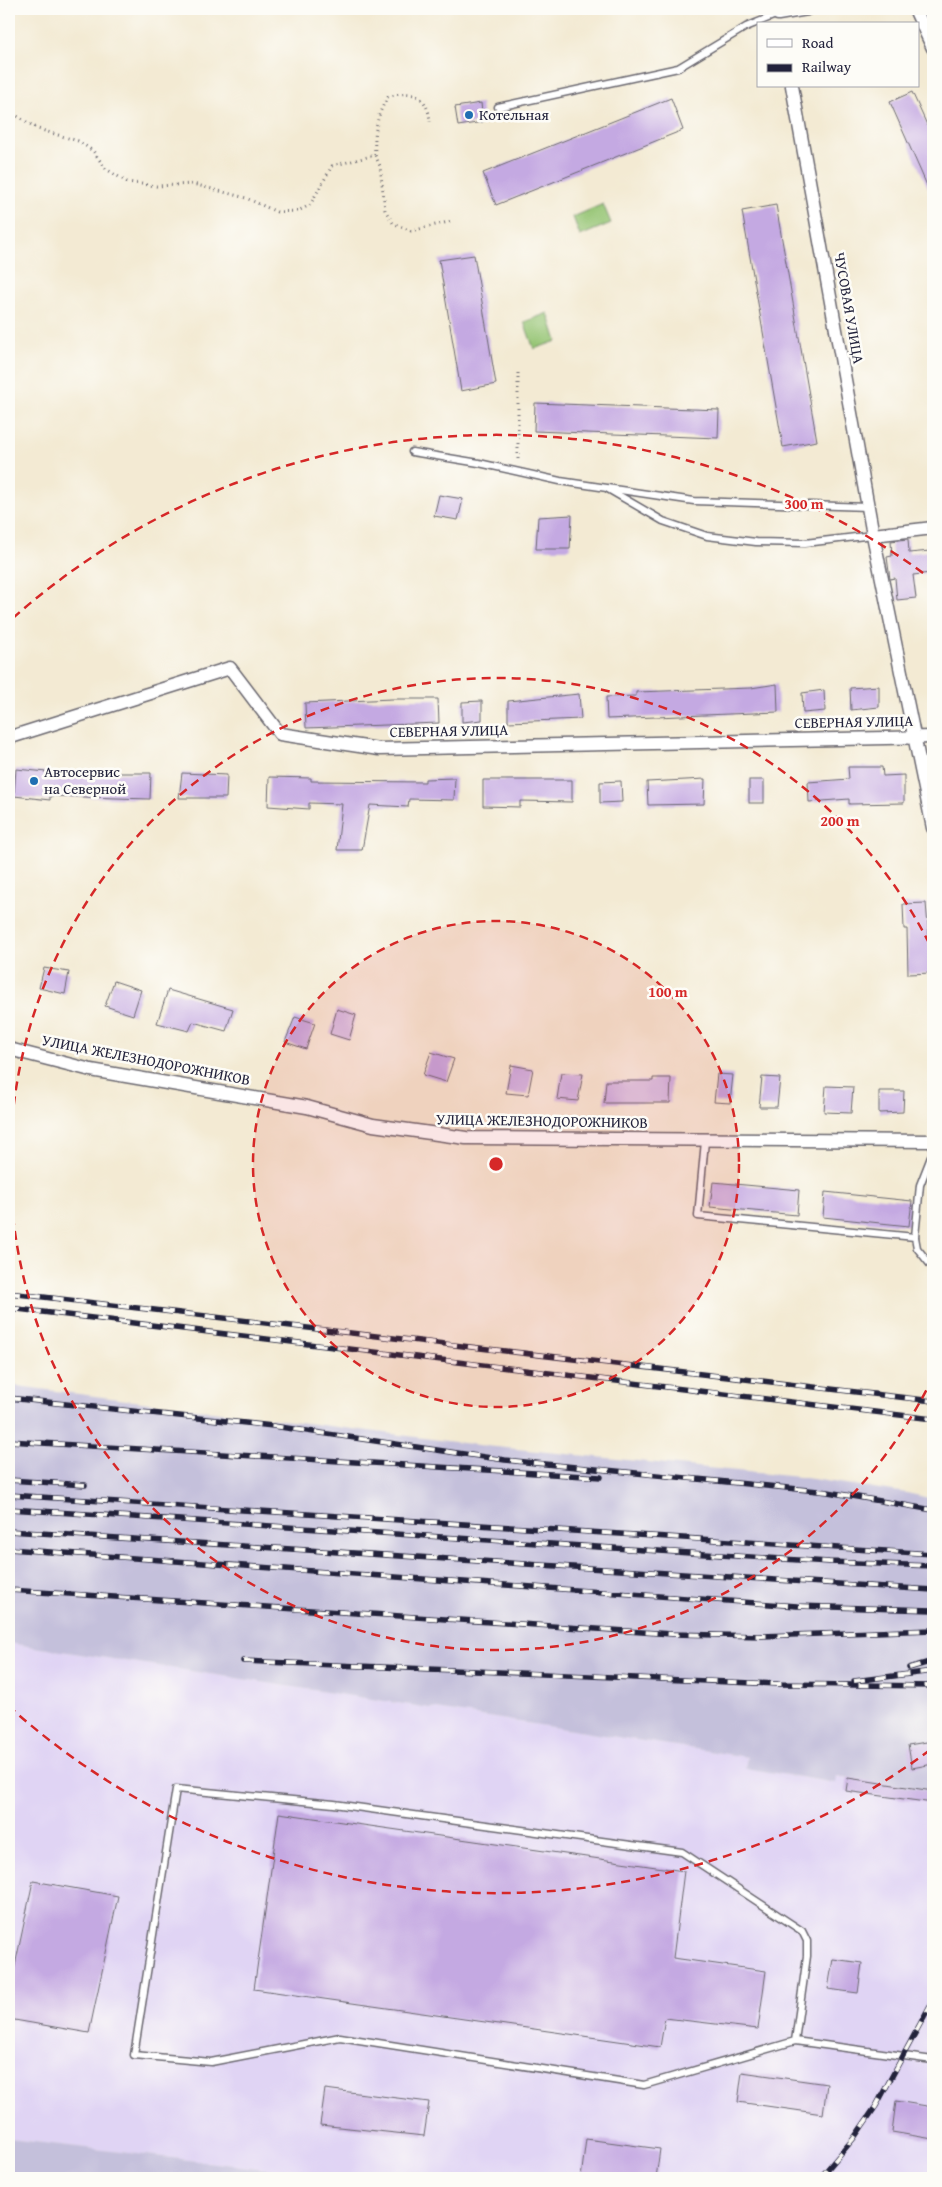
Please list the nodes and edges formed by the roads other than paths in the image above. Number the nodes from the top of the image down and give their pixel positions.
1 (807, 9) edge
2 (915, 9) edge
3 (779, 15) edge
4 (760, 22) edge
5 (757, 23) edge
6 (933, 48) edge
7 (792, 88) edge
8 (498, 106) dead end
9 (412, 452) dead end
10 (605, 488) junction
11 (868, 507) junction
12 (933, 528) edge
13 (873, 535) junction
14 (9, 736) edge
15 (916, 737) junction
16 (933, 737) edge
17 (933, 828) edge
18 (9, 1049) edge
19 (705, 1141) junction
20 (933, 1141) edge
21 (933, 1152) edge
22 (916, 1237) junction
23 (933, 1268) edge
24 (795, 2041) junction
25 (933, 2060) edge

1 - 3 street
2 - 6 street
3 - 4 lane
5 - 8 lane
7 - 11 street, ЧУСОВАЯ УЛИЦА
9 - 10 lane
10 - 11 lane
10 - 13 lane
11 - 13 street, ЧУСОВАЯ УЛИЦА
12 - 13 street
13 - 15 street, ЧУСОВАЯ УЛИЦА
14 - 15 street, СЕВЕРНАЯ УЛИЦА
15 - 16 street, СЕВЕРНАЯ УЛИЦА
15 - 17 street, ЧУСОВАЯ УЛИЦА
18 - 19 street, УЛИЦА ЖЕЛЕЗНОДОРОЖНИКОВ
19 - 20 street, УЛИЦА ЖЕЛЕЗНОДОРОЖНИКОВ
19 - 22 lane
21 - 22 lane
22 - 23 lane
24 - 24 lane
24 - 25 lane

